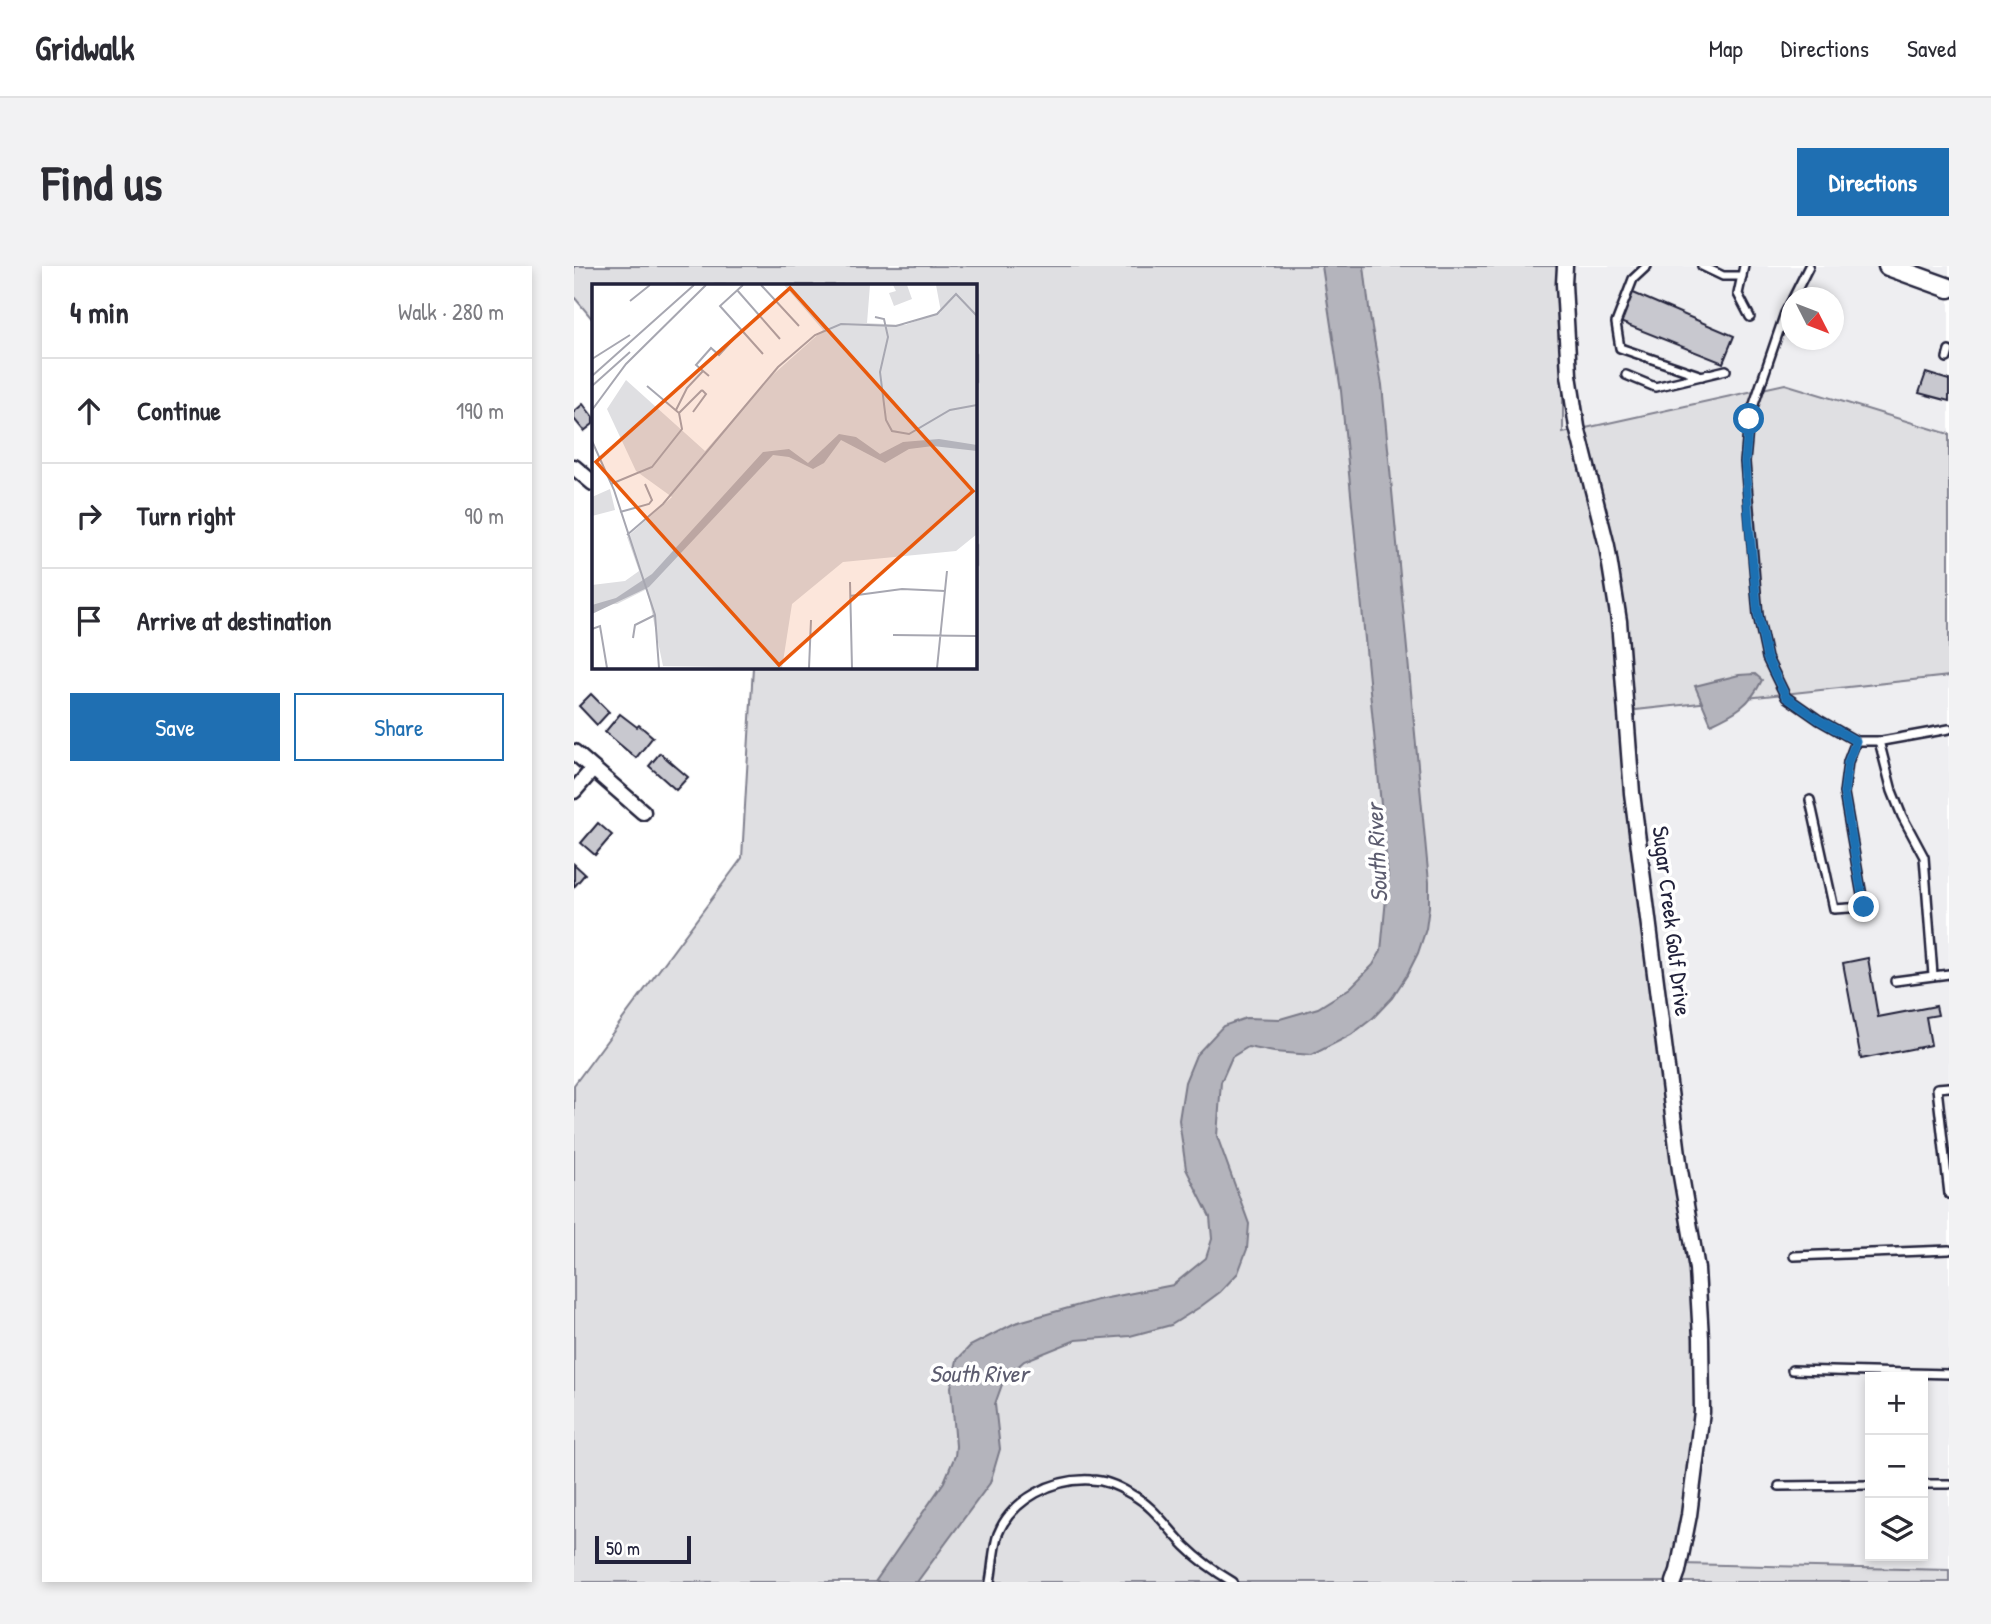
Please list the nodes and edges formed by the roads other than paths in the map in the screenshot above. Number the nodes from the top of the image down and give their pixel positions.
1 (1565, 266) edge
2 (1702, 266) edge
3 (1744, 266) edge
4 (1809, 266) edge
5 (1888, 266) edge
6 (1645, 267) edge
7 (1911, 270) edge
8 (1742, 276) junction
9 (1798, 287) edge
10 (1949, 288) edge
11 (1750, 317) dead end
12 (1781, 322) edge
13 (1726, 370) dead end
14 (1626, 375) dead end
15 (1702, 376) junction
16 (574, 467) edge
17 (592, 483) edge
18 (1949, 729) edge
19 (1856, 741) junction
20 (1879, 741) junction
21 (574, 752) edge
22 (593, 769) junction
23 (574, 790) edge
24 (1810, 800) dead end
25 (643, 812) dead end
26 (1949, 974) edge
27 (1933, 975) junction
28 (1895, 981) dead end
29 (1949, 1087) edge
30 (1949, 1194) edge
31 (1949, 1250) edge
32 (1794, 1256) dead end
33 (1792, 1370) dead end
34 (1949, 1374) edge
35 (1949, 1484) edge
36 (1865, 1485) edge
37 (1928, 1485) edge
38 (1779, 1486) dead end
39 (990, 1582) edge
40 (1233, 1582) edge
41 (1674, 1582) edge

1 - 41 street, Sugar Creek Golf Drive
2 - 8 lane
3 - 8 lane
4 - 9 lane
5 - 7 street
6 - 15 lane
7 - 10 street
8 - 11 lane
12 - 19 lane
13 - 15 lane
14 - 15 lane
16 - 17 street
18 - 20 lane
19 - 20 lane
19 - 24 lane
20 - 27 lane
21 - 22 street
22 - 23 street
22 - 25 street
26 - 27 lane
27 - 28 lane
29 - 30 lane
31 - 32 lane
33 - 34 lane
35 - 37 lane
36 - 38 lane
39 - 40 lane

